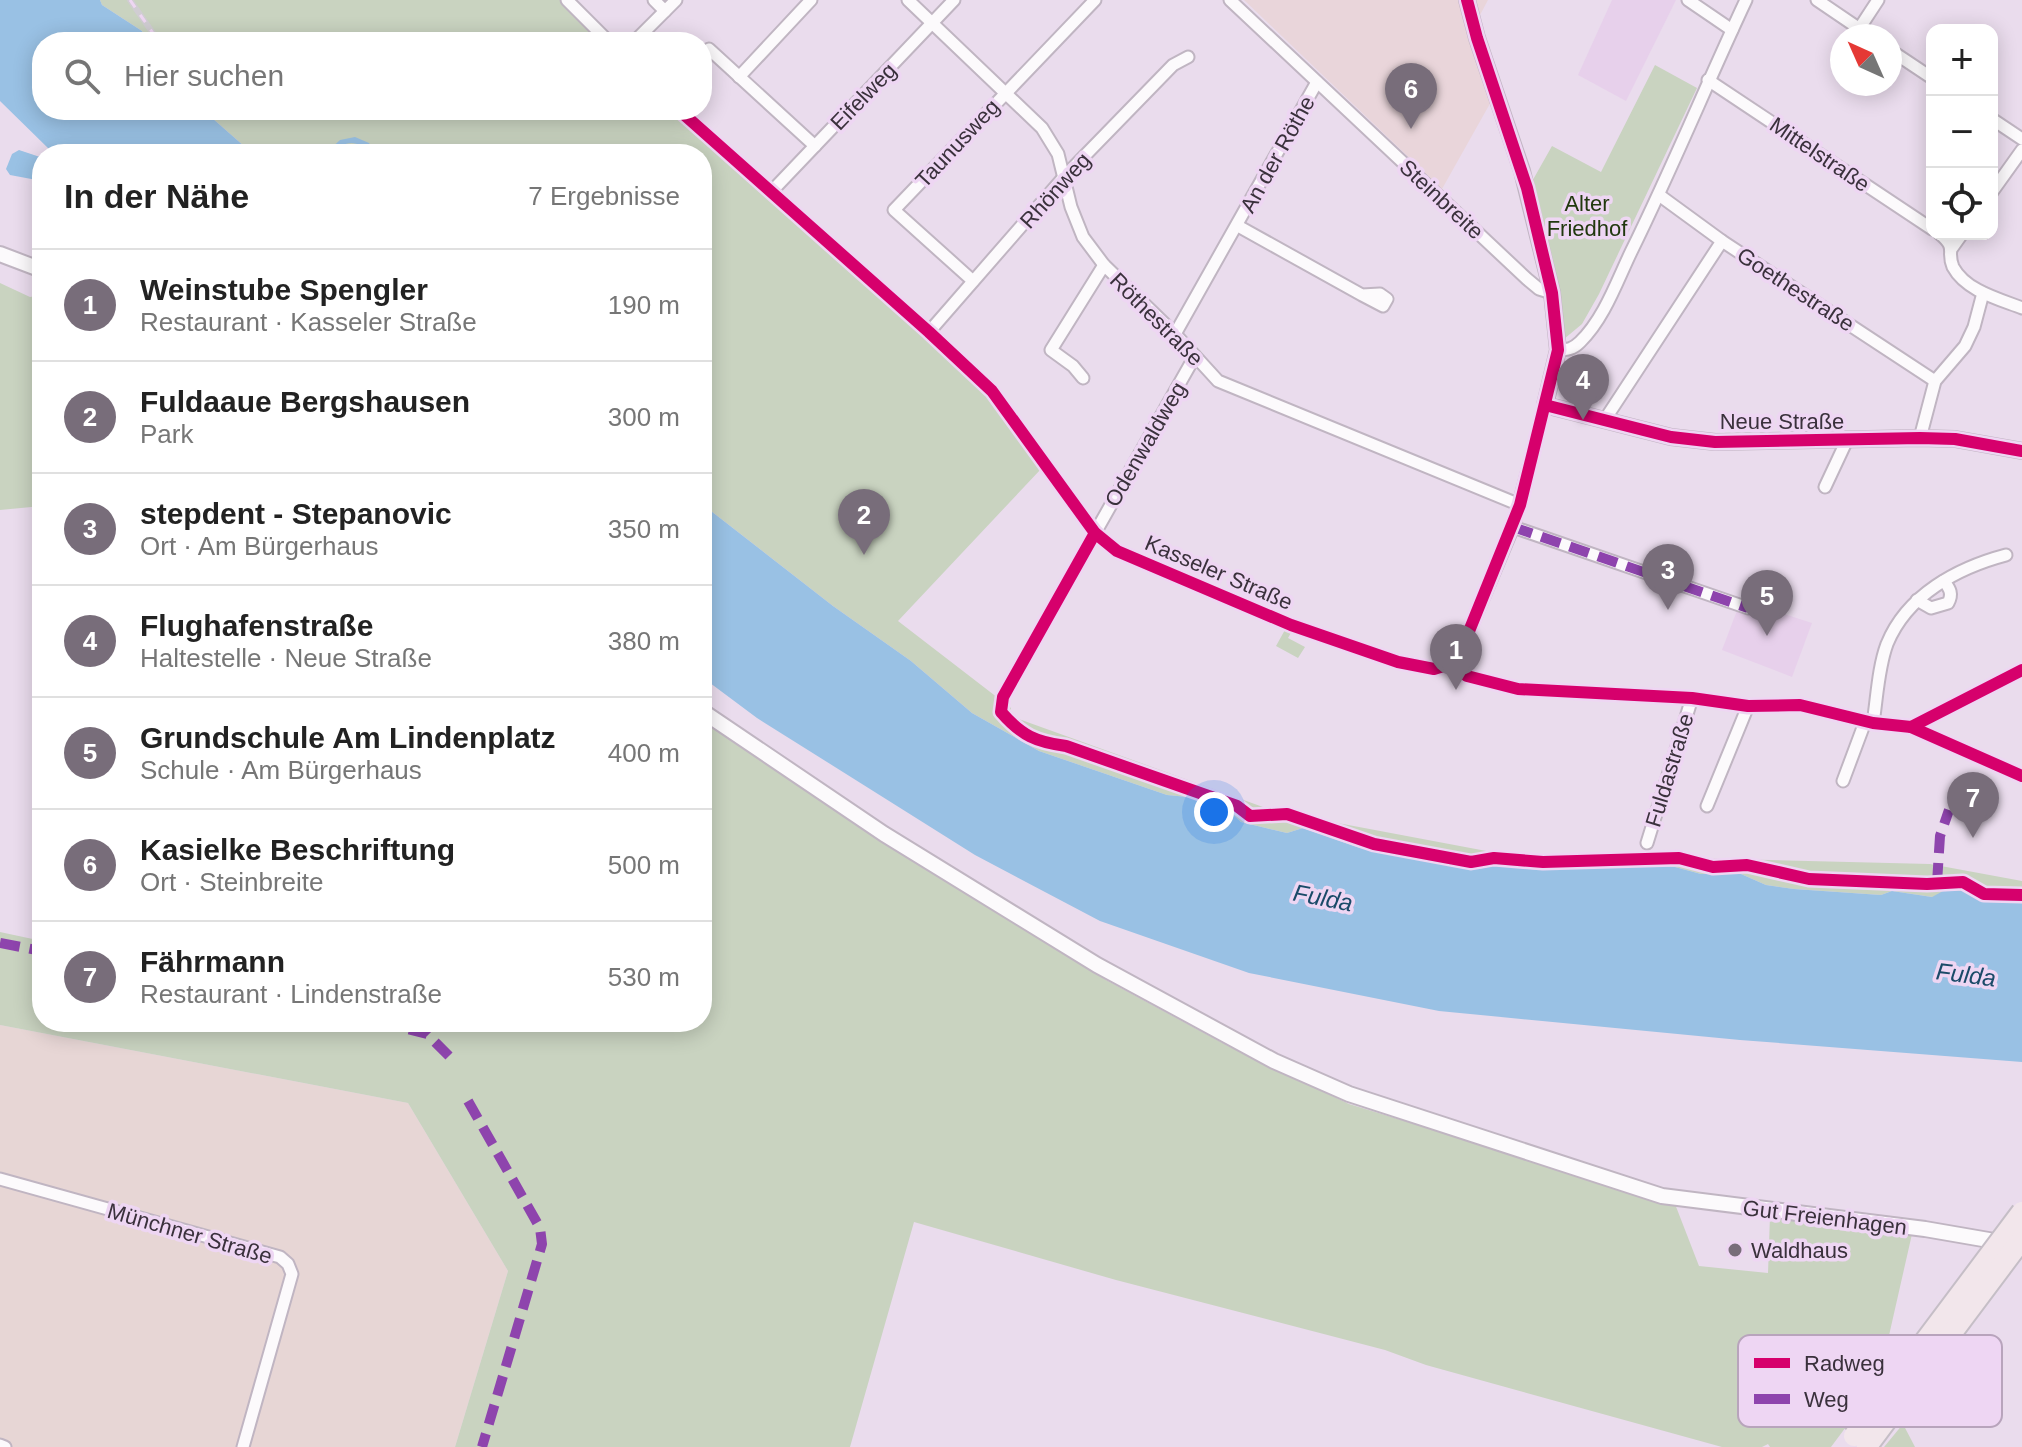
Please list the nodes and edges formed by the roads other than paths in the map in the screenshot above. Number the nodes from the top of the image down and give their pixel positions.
1 (567, 0) edge
2 (654, 0) edge
3 (676, 0) edge
4 (811, 0) edge
5 (908, 0) edge
6 (954, 0) edge
7 (1095, 0) edge
8 (1230, 0) edge
9 (1467, 0) edge
10 (1688, 0) edge
11 (1746, 0) edge
12 (1817, 0) edge
13 (1878, 0) edge
14 (665, 11) junction
15 (932, 23) junction
16 (1852, 24) edge
17 (1868, 24) edge
18 (1732, 30) junction
19 (599, 32) edge
20 (644, 32) edge
21 (712, 52) edge
22 (1188, 57) dead end
23 (1902, 58) edge
24 (1926, 74) edge
25 (739, 77) junction
26 (1708, 80) junction
27 (1317, 82) junction
28 (1005, 93) junction
29 (690, 120) edge
30 (1998, 123) edge
31 (2022, 139) edge
32 (815, 146) junction
33 (2022, 150) edge
34 (1064, 177) junction
35 (1998, 184) edge
36 (772, 191) junction
37 (1659, 195) junction
38 (1926, 225) edge
39 (1238, 226) junction
40 (1945, 240) edge
41 (1958, 240) edge
42 (1722, 241) junction
43 (1952, 248) junction
44 (0, 254) edge
45 (1104, 265) junction
46 (32, 266) edge
47 (973, 281) junction
48 (1552, 293) junction
49 (1983, 293) junction
50 (1362, 295) dead end
51 (2022, 308) edge
52 (929, 332) junction
53 (1175, 334) junction
54 (1558, 350) junction
55 (1195, 356) junction
56 (1083, 378) dead end
57 (1935, 381) junction
58 (1545, 405) junction
59 (1604, 421) junction
60 (1920, 438) junction
61 (1847, 440) junction
62 (2022, 451) edge
63 (1825, 487) dead end
64 (1520, 505) junction
65 (1513, 527) junction
66 (1095, 533) junction
67 (2006, 555) dead end
68 (1944, 581) junction
69 (1917, 600) junction
70 (1748, 608) dead end
71 (1453, 663) junction
72 (2022, 670) edge
73 (1692, 698) junction
74 (1748, 706) junction
75 (712, 718) edge
76 (1869, 722) junction
77 (1911, 727) junction
78 (2022, 776) edge
79 (1843, 781) dead end
80 (1707, 806) dead end
81 (1647, 843) dead end
82 (0, 1179) edge
83 (2022, 1212) edge
84 (2022, 1239) edge
85 (2022, 1247) edge
86 (1935, 1335) edge
87 (1945, 1335) edge
88 (243, 1447) edge

1 - 19 street
2 - 14 street
3 - 14 street
4 - 25 street
5 - 15 street, Röthestraße
6 - 15 street, Eifelweg
7 - 28 street, Taunusweg
8 - 27 street, Steinbreite
9 - 48 street
10 - 18 street
11 - 18 street
12 - 16 street
13 - 17 street
14 - 20 street
15 - 28 street, Röthestraße
15 - 32 street, Eifelweg
18 - 26 street
21 - 25 street
22 - 34 street, Rhönweg
23 - 24 street
25 - 32 street
26 - 37 street
26 - 38 street, Mittelstraße
27 - 39 street, An der Röthe
27 - 48 street, Steinbreite
28 - 34 street, Röthestraße
28 - 47 street, Taunusweg
29 - 36 street, Kasseler Straße
30 - 31 street
32 - 36 street, Eifelweg
33 - 35 street
34 - 45 street, Röthestraße
34 - 47 street, Rhönweg
36 - 52 street, Kasseler Straße
37 - 42 street, Goethestraße
37 - 54 street
39 - 50 street, An der Röthe
39 - 53 street, An der Röthe
40 - 43 street
41 - 43 street
42 - 57 street, Goethestraße
42 - 59 street
43 - 49 street
44 - 46 street
45 - 53 street, Röthestraße
45 - 56 street
47 - 52 street, Rhönweg
48 - 54 street
49 - 51 street
49 - 57 street
52 - 66 street, Kasseler Straße
53 - 55 street, Röthestraße
54 - 58 street
55 - 64 street, Röthestraße
55 - 66 street, Odenwaldweg
57 - 60 street
58 - 59 street, Neue Straße
58 - 64 street
59 - 61 street, Neue Straße
60 - 61 street, Neue Straße
60 - 62 street, Neue Straße
61 - 63 street
64 - 65 street
65 - 70 street
65 - 71 street
66 - 71 street, Kasseler Straße
67 - 68 street
68 - 69 street
68 - 69 street
69 - 76 street
71 - 73 street
72 - 77 street
73 - 74 street
73 - 81 street, Fuldastraße
74 - 76 street
74 - 80 street
75 - 85 street, Gut Freienhagen
76 - 77 street
76 - 79 street
77 - 78 street
82 - 88 street, Münchner Straße
83 - 86 highway, bridge
84 - 87 highway, bridge

